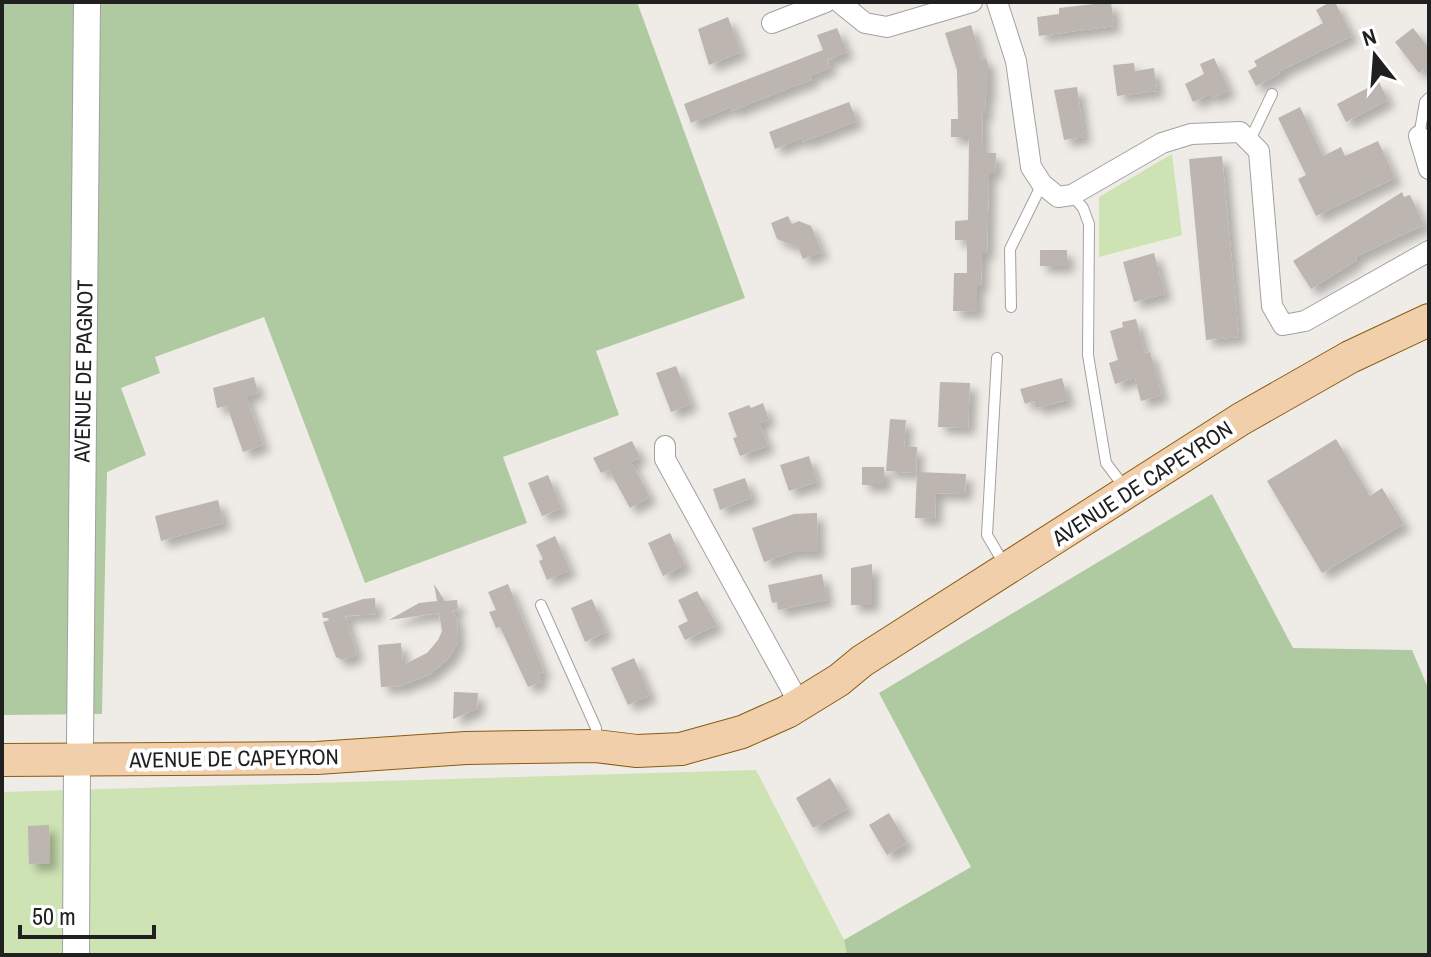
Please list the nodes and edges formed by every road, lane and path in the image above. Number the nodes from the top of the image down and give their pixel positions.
1 (87, 2) edge
2 (826, 2) edge
3 (839, 2) edge
4 (972, 2) edge
5 (997, 2) edge
6 (772, 23) dead end
7 (1272, 94) dead end
8 (1429, 98) edge
9 (1419, 136) joint
10 (1250, 140) junction
11 (1429, 169) edge
12 (1042, 184) junction
13 (1072, 195) junction
14 (1429, 251) edge
15 (1011, 307) dead end
16 (1429, 320) edge
17 (997, 358) dead end
18 (665, 446) dead end
19 (1127, 491) junction
20 (1008, 570) junction
21 (541, 605) dead end
22 (862, 661) junction
23 (793, 692) junction
24 (2, 743) edge
25 (596, 746) junction
26 (78, 750) junction
27 (2, 760) edge
28 (76, 955) edge

1 - 26 street, AVENUE DE PAGNOT
2 - 6 street
3 - 4 street
5 - 12 street
7 - 10 lane
8 - 9 lane
9 - 11 street
10 - 13 street
10 - 14 street
12 - 13 street
12 - 15 lane
13 - 19 lane
16 - 19 main road, AVENUE DE CAPEYRON
17 - 20 lane
18 - 23 street
19 - 20 main road, AVENUE DE CAPEYRON
20 - 22 main road, AVENUE DE CAPEYRON
21 - 25 lane
22 - 23 main road, AVENUE DE CAPEYRON
22 - 25 main road, AVENUE DE CAPEYRON
23 - 25 main road, AVENUE DE CAPEYRON
24 - 26 main road, AVENUE DE CAPEYRON
25 - 26 main road, AVENUE DE CAPEYRON
26 - 27 main road, AVENUE DE CAPEYRON
26 - 28 street, AVENUE DE PAGNOT

